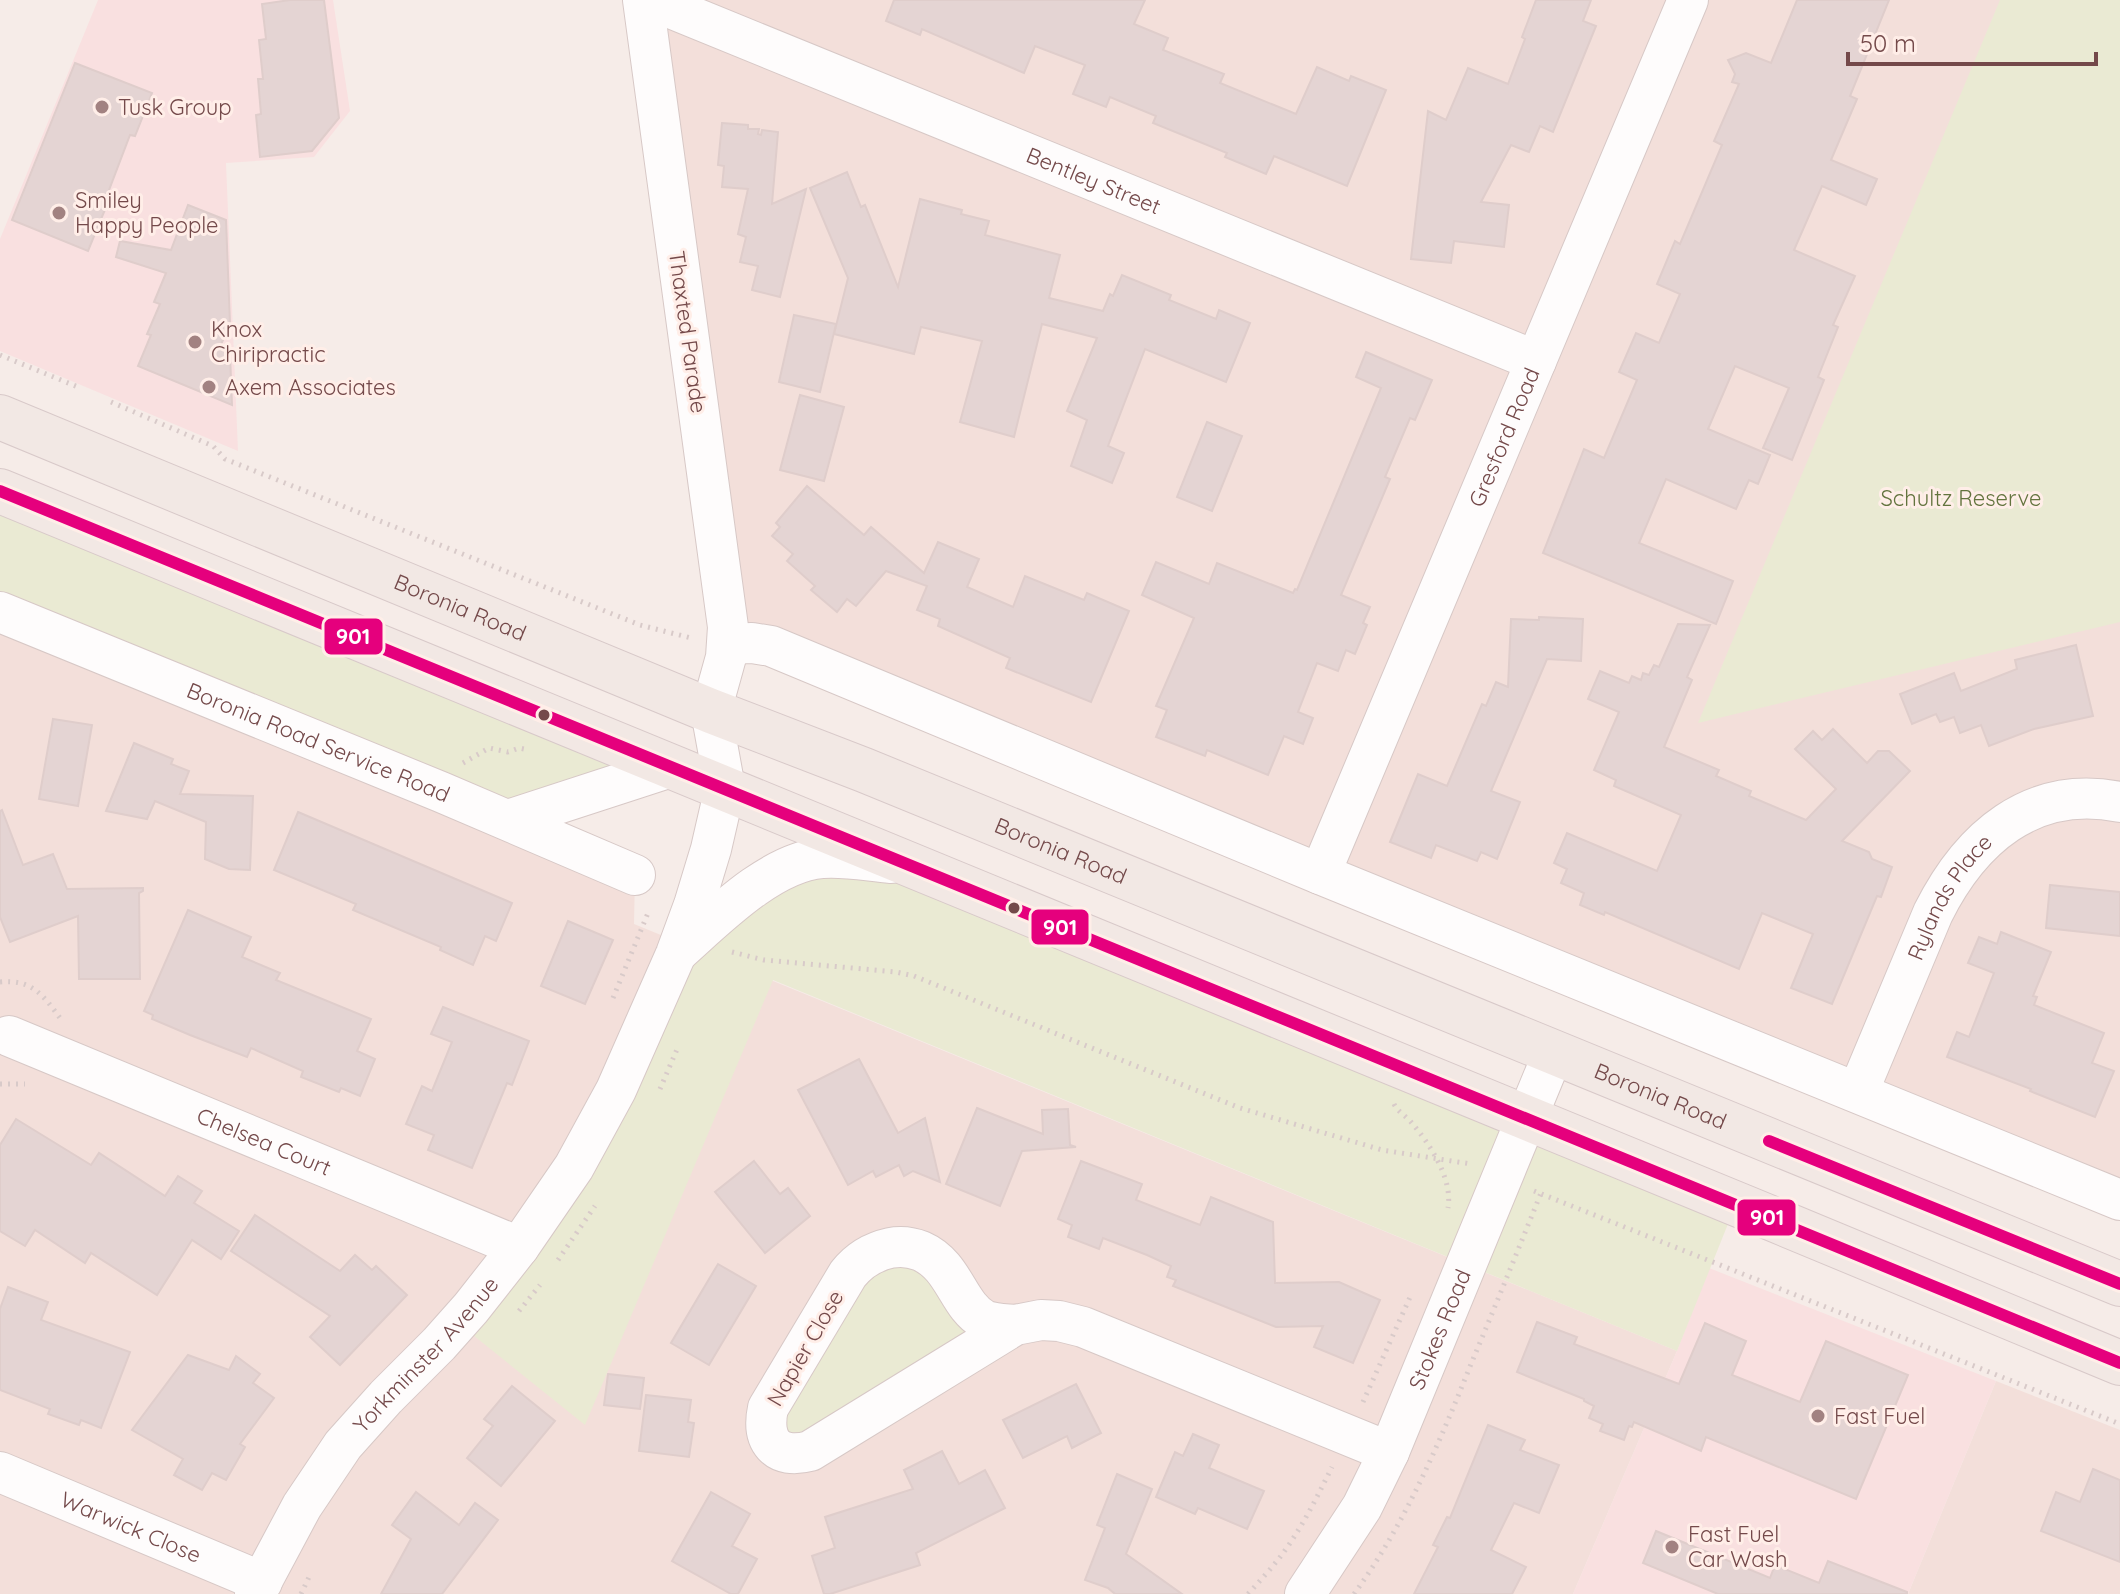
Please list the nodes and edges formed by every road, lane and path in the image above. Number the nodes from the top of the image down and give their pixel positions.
1 (643, 0) edge
2 (651, 0) edge
3 (1688, 0) edge
4 (0, 355) edge
5 (1536, 361) junction
6 (78, 387) dead end
7 (111, 402) dead end
8 (0, 417) edge
9 (0, 491) edge
10 (0, 612) edge
11 (714, 642) junction
12 (711, 711) junction
13 (525, 749) dead end
14 (671, 767) junction
15 (453, 769) dead end
16 (725, 788) junction
17 (2120, 802) edge
18 (508, 820) junction
19 (911, 865) junction
20 (1320, 874) junction
21 (635, 875) dead end
22 (648, 913) dead end
23 (728, 950) dead end
24 (676, 954) junction
25 (609, 1009) dead end
26 (9, 1036) dead end
27 (1553, 1054) junction
28 (1858, 1092) junction
29 (1395, 1099) dead end
30 (1527, 1119) junction
31 (1436, 1159) junction
32 (1475, 1166) dead end
33 (1541, 1193) dead end
34 (2120, 1200) edge
35 (1444, 1220) dead end
36 (519, 1247) junction
37 (2120, 1284) edge
38 (1412, 1292) dead end
39 (1015, 1325) junction
40 (2120, 1363) edge
41 (1361, 1406) dead end
42 (2120, 1424) edge
43 (1389, 1452) junction
44 (1332, 1466) dead end
45 (0, 1472) edge
46 (258, 1588) edge
47 (1248, 1594) edge
48 (1305, 1594) edge

1 - 11 street, Thaxted Parade
2 - 5 street, Bentley Street
3 - 5 street, Gresford Road
4 - 6 path
5 - 20 street, Gresford Road
7 - 11 path
8 - 12 main road, Boronia Road
9 - 14 main road
10 - 18 street, Boronia Road Service Road
11 - 12 street, Thaxted Parade
11 - 20 street
12 - 16 street, Yorkminster Avenue
12 - 27 main road, Boronia Road
13 - 15 path
14 - 16 main road
14 - 18 street
16 - 19 main road
16 - 24 street, Yorkminster Avenue
17 - 28 street, Rylands Place
18 - 21 street, Boronia Road Service Road
19 - 24 street
19 - 30 main road
20 - 28 street
22 - 25 path
23 - 31 path
24 - 36 street, Yorkminster Avenue
26 - 36 street, Chelsea Court
27 - 30 street, Stokes Road
27 - 37 main road, Boronia Road
28 - 34 street
29 - 31 path
30 - 40 main road
30 - 43 street, Stokes Road
31 - 32 path
31 - 35 path
33 - 42 path
36 - 46 street, Yorkminster Avenue
38 - 41 path
39 - 39 street, Napier Close
39 - 43 street, Napier Close
43 - 48 street, Stokes Road
44 - 47 path
45 - 46 street, Warwick Close

